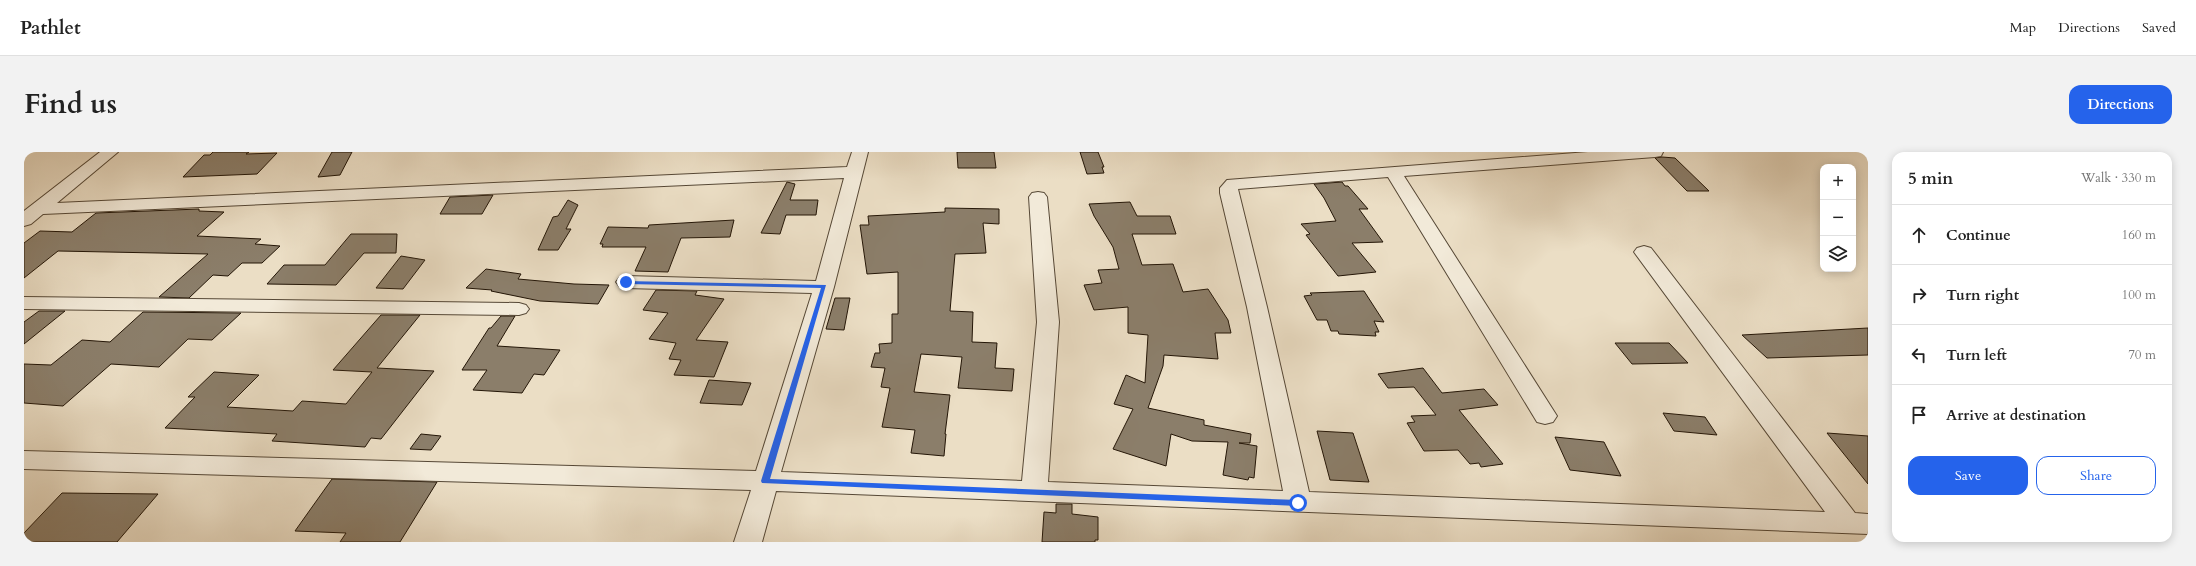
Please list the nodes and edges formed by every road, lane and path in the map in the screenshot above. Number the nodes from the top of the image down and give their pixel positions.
1 (110, 152) edge
2 (860, 152) edge
3 (1656, 152) edge
4 (854, 172) junction
5 (1393, 172) junction
6 (1038, 197) dead end
7 (40, 208) junction
8 (24, 220) edge
9 (1644, 252) dead end
10 (626, 282) dead end
11 (824, 287) junction
12 (24, 303) edge
13 (519, 309) dead end
14 (1545, 416) dead end
15 (24, 460) edge
16 (765, 481) junction
17 (1034, 492) junction
18 (1298, 503) junction
19 (1857, 523) edge
20 (748, 542) edge

1 - 7 street
2 - 4 street
3 - 5 street
4 - 7 street
4 - 11 street
5 - 14 street
5 - 18 street
6 - 17 street
7 - 8 street
9 - 19 street
10 - 11 street
11 - 16 street
12 - 13 street
15 - 16 street
16 - 17 street
16 - 20 street
17 - 18 street
18 - 19 street

